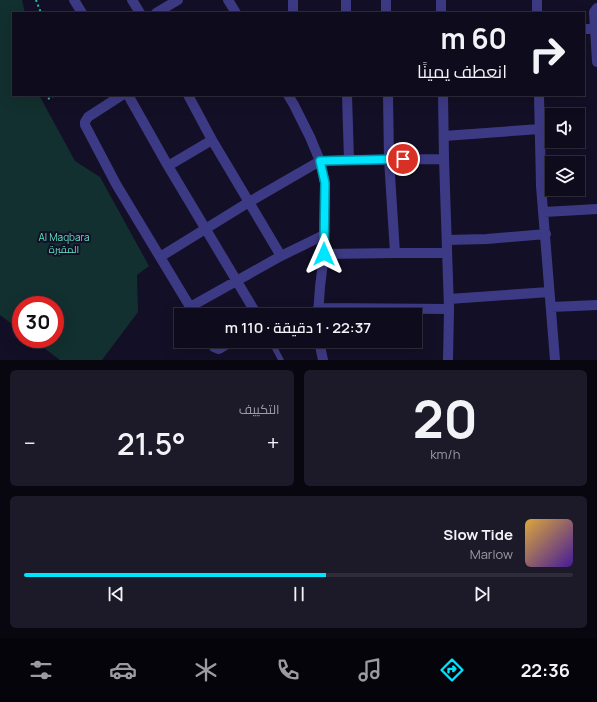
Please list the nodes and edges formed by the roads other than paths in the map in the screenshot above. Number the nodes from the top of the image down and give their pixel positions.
1 (74, 0) edge
2 (132, 0) edge
3 (178, 0) edge
4 (228, 0) edge
5 (293, 0) edge
6 (346, 0) edge
7 (386, 0) edge
8 (441, 0) edge
9 (537, 0) edge
10 (597, 8) edge
11 (81, 12) edge
12 (139, 12) edge
13 (158, 12) edge
14 (235, 12) edge
15 (293, 12) edge
16 (346, 12) edge
17 (386, 12) edge
18 (441, 12) edge
19 (537, 12) edge
20 (585, 29) edge
21 (595, 29) junction
22 (597, 62) edge
23 (120, 96) edge
24 (129, 96) edge
25 (189, 96) edge
26 (347, 96) edge
27 (388, 96) edge
28 (443, 96) edge
29 (539, 96) edge
30 (294, 100) edge
31 (540, 128) junction
32 (444, 136) junction
33 (212, 140) junction
34 (389, 159) junction
35 (444, 159) junction
36 (348, 160) junction
37 (320, 161) junction
38 (168, 166) junction
39 (249, 202) junction
40 (597, 209) edge
41 (544, 212) junction
42 (205, 229) junction
43 (546, 234) junction
44 (324, 235) junction
45 (447, 240) junction
46 (395, 253) junction
47 (324, 254) junction
48 (447, 254) junction
49 (281, 256) junction
50 (160, 257) junction
51 (236, 282) junction
52 (549, 292) junction
53 (449, 304) junction
54 (597, 305) edge
55 (551, 307) junction
56 (191, 308) edge
57 (197, 308) edge
58 (253, 308) edge
59 (318, 308) edge
60 (384, 308) edge
61 (274, 348) edge
62 (320, 348) edge
63 (280, 360) edge
64 (323, 360) edge
65 (448, 360) edge
66 (554, 360) edge

1 - 11 street
2 - 12 street
3 - 13 street
4 - 14 street
5 - 15 street
6 - 16 street
7 - 17 street
8 - 18 street
9 - 19 street
10 - 21 street
20 - 21 street
21 - 22 street
23 - 50 street
24 - 38 street
25 - 33 street
26 - 36 street
27 - 34 street
28 - 32 street
29 - 31 street
30 - 37 street
31 - 32 street
31 - 41 street
32 - 35 street
33 - 38 street
33 - 39 street
34 - 35 street
34 - 36 street
34 - 46 street
35 - 45 street
36 - 37 street
37 - 39 street
37 - 44 street
38 - 42 street
39 - 42 street
39 - 49 street
40 - 41 street
41 - 43 street
42 - 50 street
42 - 51 street
43 - 45 street
43 - 52 street
44 - 47 street
44 - 49 street
45 - 48 street
46 - 47 street
46 - 48 street
47 - 59 street
48 - 53 street
49 - 51 street
50 - 56 street
51 - 57 street
51 - 58 street
52 - 53 street
52 - 55 street
53 - 60 street
53 - 65 street
54 - 55 street
55 - 66 street
61 - 63 lane
62 - 64 street

